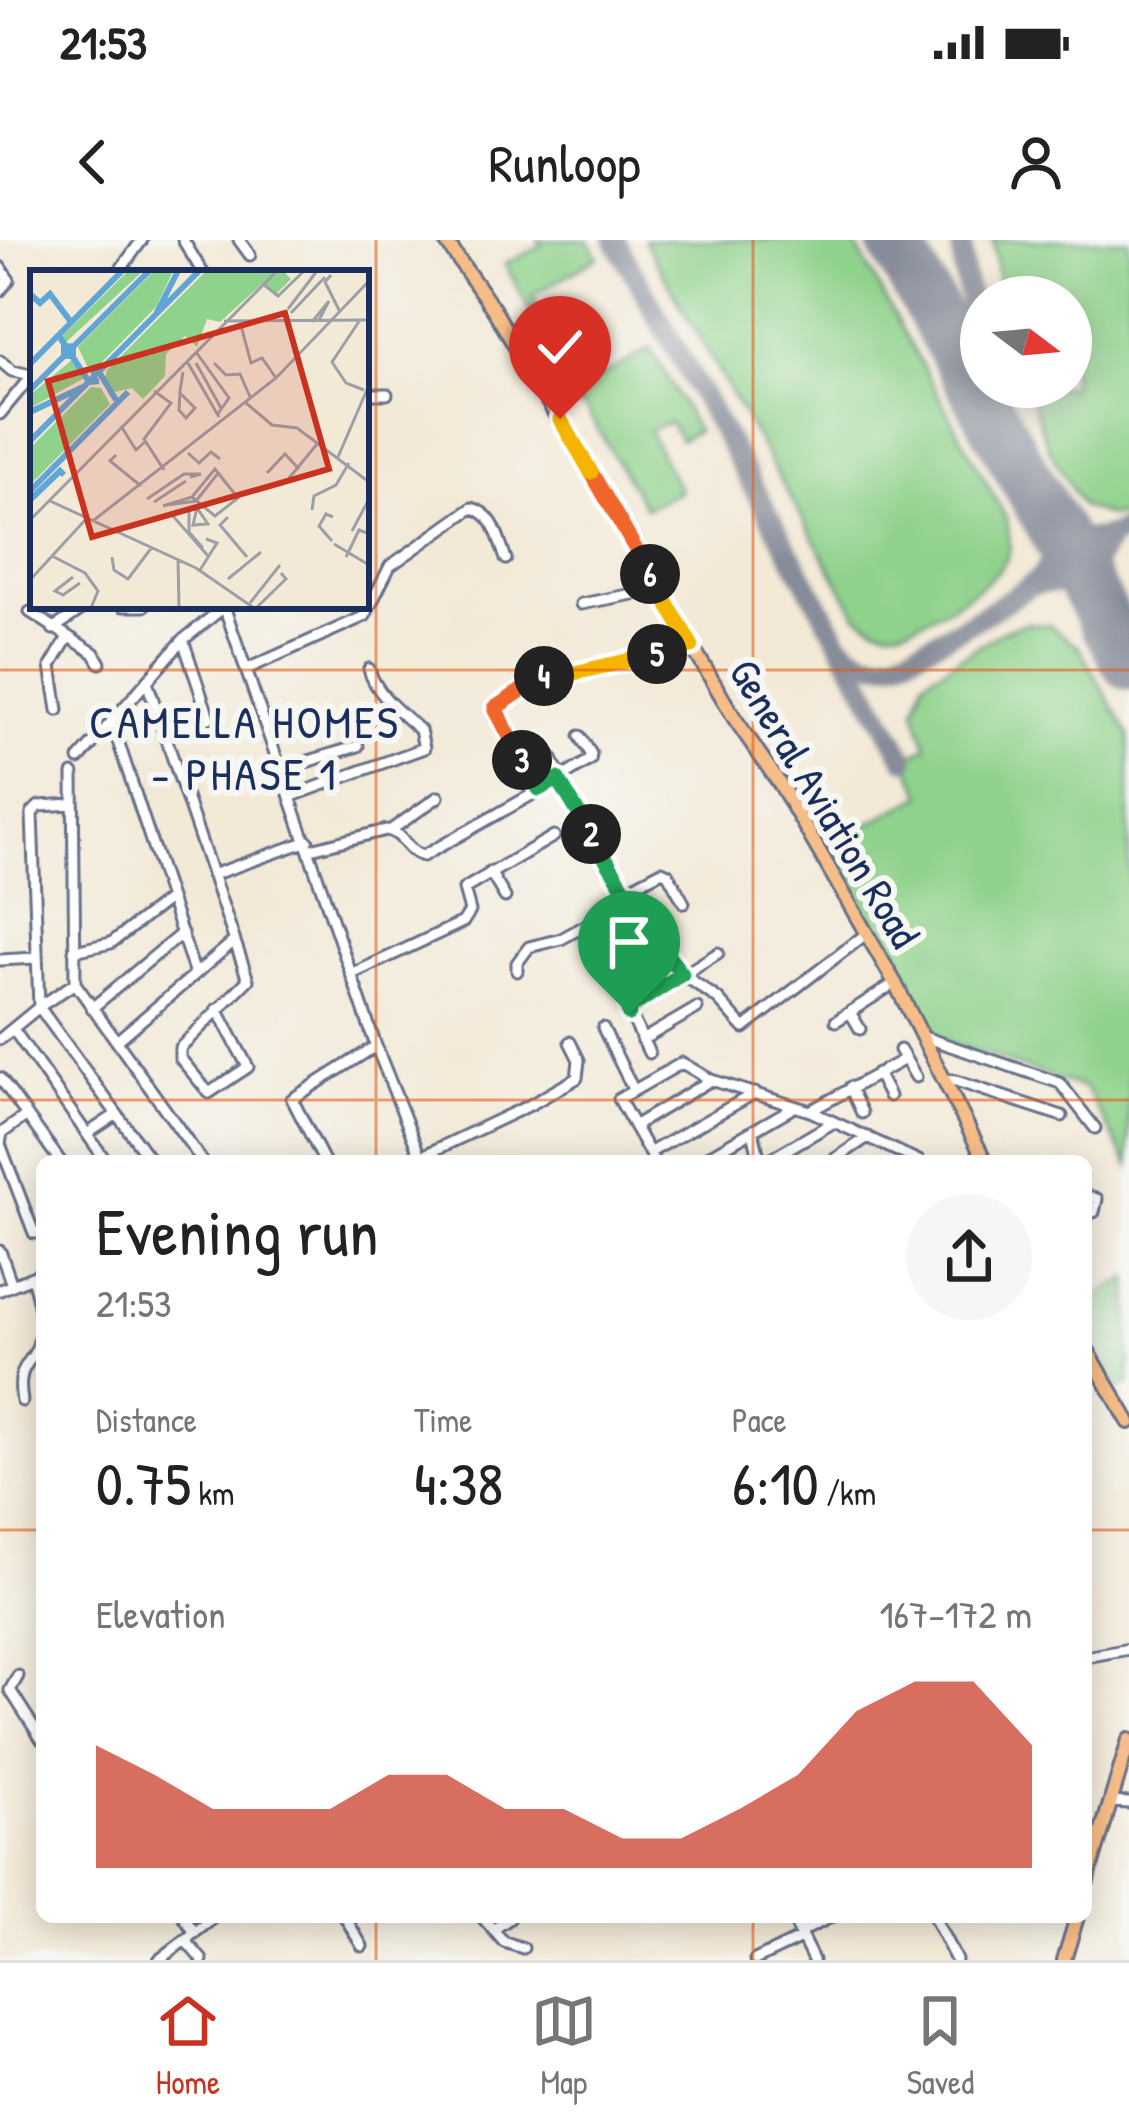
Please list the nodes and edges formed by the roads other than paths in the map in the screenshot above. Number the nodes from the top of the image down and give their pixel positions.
1 (183, 240) edge
2 (238, 240) edge
3 (445, 240) edge
4 (138, 242) edge
5 (250, 255) dead end
6 (0, 268) edge
7 (120, 270) edge
8 (201, 270) edge
9 (0, 291) edge
10 (0, 361) edge
11 (12, 371) junction
12 (30, 374) edge
13 (30, 378) edge
14 (369, 394) edge
15 (387, 394) dead end
16 (15, 397) junction
17 (0, 414) edge
18 (506, 559) dead end
19 (659, 589) junction
20 (581, 604) dead end
21 (369, 608) edge
22 (82, 609) edge
23 (222, 609) edge
24 (225, 609) edge
25 (368, 609) edge
26 (30, 612) dead end
27 (53, 628) junction
28 (68, 637) junction
29 (183, 640) junction
30 (692, 646) junction
31 (100, 663) dead end
32 (368, 668) dead end
33 (247, 669) junction
34 (147, 682) junction
35 (52, 692) junction
36 (41, 703) dead end
37 (58, 710) dead end
38 (209, 718) dead end
39 (112, 723) junction
40 (580, 736) dead end
41 (358, 746) dead end
42 (550, 755) dead end
43 (80, 760) dead end
44 (283, 769) junction
45 (73, 774) dead end
46 (559, 778) junction
47 (539, 789) junction
48 (292, 796) junction
49 (438, 797) dead end
50 (73, 804) junction
51 (391, 830) junction
52 (554, 836) dead end
53 (310, 845) junction
54 (490, 872) junction
55 (212, 875) junction
56 (627, 896) junction
57 (505, 897) dead end
58 (170, 898) junction
59 (683, 903) dead end
60 (182, 933) junction
61 (866, 934) junction
62 (232, 942) junction
63 (74, 951) junction
64 (718, 952) dead end
65 (1, 958) edge
66 (36, 958) junction
67 (517, 970) dead end
68 (195, 974) junction
69 (352, 974) junction
70 (682, 974) junction
71 (76, 983) junction
72 (895, 983) junction
73 (39, 1006) junction
74 (92, 1008) junction
75 (697, 1008) dead end
76 (218, 1009) junction
77 (850, 1012) junction
78 (836, 1021) dead end
79 (603, 1028) dead end
80 (13, 1029) junction
81 (860, 1029) dead end
82 (924, 1037) junction
83 (0, 1039) edge
84 (118, 1040) junction
85 (642, 1040) junction
86 (570, 1042) dead end
87 (376, 1046) junction
88 (649, 1053) dead end
89 (877, 1072) junction
90 (916, 1077) dead end
91 (711, 1080) junction
92 (944, 1081) junction
93 (1, 1083) edge
94 (850, 1088) junction
95 (633, 1089) junction
96 (755, 1093) junction
97 (889, 1096) dead end
98 (795, 1107) junction
99 (810, 1111) junction
100 (862, 1113) dead end
101 (117, 1114) junction
102 (27, 1115) junction
103 (1062, 1116) dead end
104 (834, 1122) junction
105 (634, 1126) junction
106 (1095, 1128) dead end
107 (753, 1132) junction
108 (87, 1134) junction
109 (868, 1137) junction
110 (55, 1155) edge
111 (102, 1155) edge
112 (147, 1155) edge
113 (198, 1155) edge
114 (321, 1155) edge
115 (419, 1155) edge
116 (429, 1155) edge
117 (651, 1155) edge
118 (655, 1155) edge
119 (721, 1155) edge
120 (761, 1155) edge
121 (774, 1155) edge
122 (846, 1155) edge
123 (906, 1155) edge
124 (982, 1155) edge
125 (1092, 1198) edge
126 (1094, 1212) dead end
127 (36, 1233) edge
128 (0, 1251) edge
129 (36, 1275) edge
130 (12, 1285) junction
131 (0, 1290) edge
132 (36, 1347) edge
133 (1092, 1358) edge
134 (22, 1401) dead end
135 (1129, 1423) edge
136 (1129, 1649) edge
137 (1092, 1657) edge
138 (17, 1676) dead end
139 (5, 1690) edge
140 (36, 1732) edge
141 (1129, 1740) edge
142 (1110, 1802) junction
143 (1129, 1803) edge
144 (1092, 1864) edge
145 (186, 1923) edge
146 (208, 1923) edge
147 (349, 1923) edge
148 (487, 1923) edge
149 (503, 1923) edge
150 (795, 1923) edge
151 (821, 1923) edge
152 (937, 1923) edge
153 (1074, 1923) edge
154 (493, 1930) junction
155 (800, 1935) junction
156 (190, 1937) junction
157 (362, 1946) dead end
158 (524, 1948) dead end
159 (159, 1960) edge
160 (202, 1960) edge
161 (755, 1960) edge
162 (813, 1960) edge
163 (956, 1960) edge
164 (1064, 1960) edge

1 - 8 street
2 - 5 street
3 - 19 main road, General Aviation Road
4 - 7 street
6 - 9 street
10 - 11 street
11 - 12 street
11 - 16 street
13 - 16 street
14 - 15 street
16 - 17 street
18 - 21 street
19 - 20 street
19 - 30 main road, General Aviation Road
22 - 27 street
23 - 29 street
24 - 33 street
25 - 33 street
26 - 27 street
27 - 28 street
28 - 31 street
28 - 35 street
29 - 34 street
29 - 38 street
30 - 47 street
30 - 61 main road, General Aviation Road
32 - 48 street
33 - 44 street
34 - 39 street
34 - 55 street
35 - 36 street
35 - 37 street
39 - 43 street
39 - 58 street
40 - 46 street
41 - 44 street
42 - 46 street
44 - 48 street
45 - 50 street
46 - 47 street
46 - 56 street
47 - 51 street
48 - 53 street
49 - 51 street
50 - 63 street
50 - 66 street
51 - 53 street
52 - 54 street
53 - 55 street
53 - 69 street
54 - 57 street
54 - 69 street
55 - 62 street
56 - 59 street
56 - 67 street
56 - 70 street
58 - 60 street
58 - 63 street
60 - 68 street
60 - 74 street
61 - 70 street
61 - 72 main road, General Aviation Road
62 - 68 street
62 - 76 street
63 - 71 street
64 - 70 street
65 - 66 street
66 - 73 street
68 - 84 street
69 - 87 street
70 - 85 street
71 - 73 street
71 - 74 street
72 - 77 street
72 - 82 main road, General Aviation Road
73 - 80 street
73 - 101 street
74 - 84 street
75 - 85 street
76 - 76 street
77 - 78 street
77 - 81 street
79 - 95 street
80 - 83 street
80 - 108 street
82 - 92 main road, General Aviation Road
82 - 106 street
84 - 113 street
85 - 88 street
86 - 116 street
87 - 114 street
87 - 115 street
89 - 90 street
89 - 94 street
89 - 97 street
91 - 95 street
91 - 96 street
91 - 105 street
92 - 103 street
92 - 124 main road, General Aviation Road
93 - 102 street
94 - 99 street
94 - 100 street
95 - 105 street
96 - 98 street
96 - 118 street
98 - 99 street
98 - 107 street
99 - 104 street
101 - 108 street
101 - 112 street
102 - 110 street
102 - 127 street
104 - 109 street
104 - 121 street
105 - 117 street
107 - 119 street
107 - 120 street
108 - 111 street
109 - 122 street
109 - 123 street
125 - 126 street
128 - 130 street
129 - 130 street
130 - 131 street
132 - 134 street
133 - 135 main road
136 - 137 street
138 - 139 street
139 - 140 street
141 - 142 main road
142 - 143 street
142 - 144 main road
145 - 156 street
146 - 156 street
147 - 157 street
148 - 154 street
149 - 154 street
150 - 155 street
151 - 155 street
152 - 163 street
153 - 164 main road
154 - 158 street
155 - 161 street
155 - 162 street
156 - 159 street
156 - 160 street

